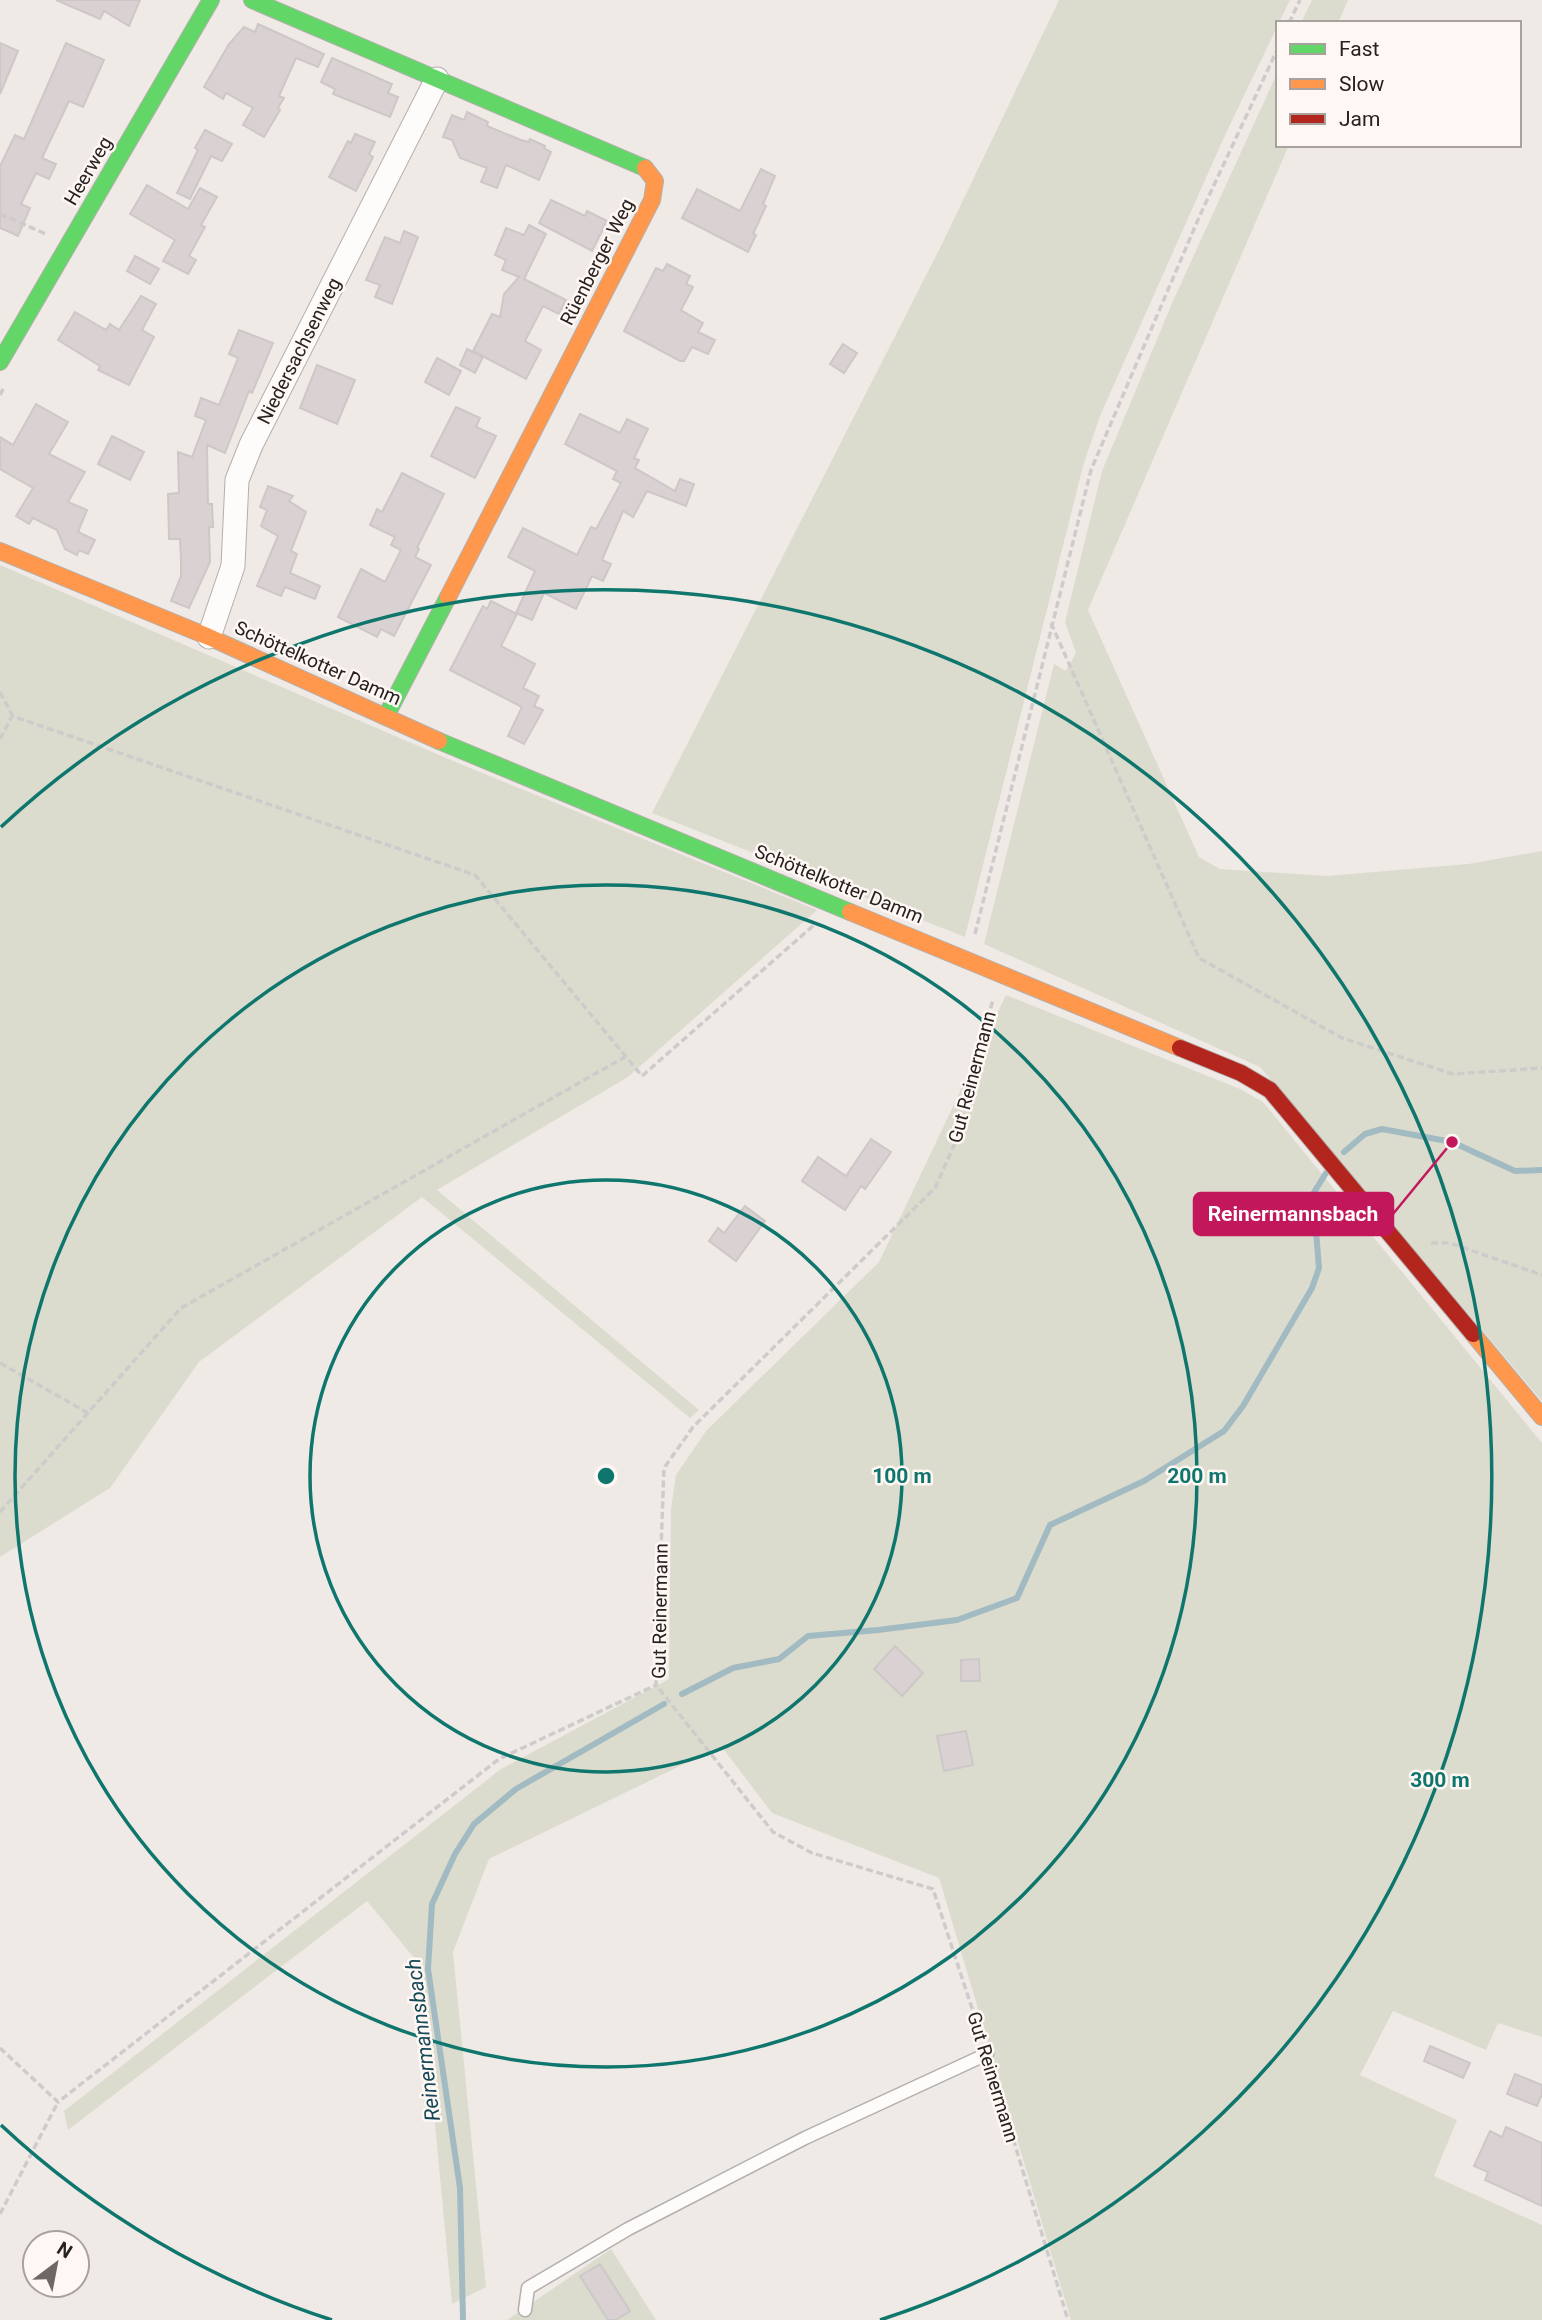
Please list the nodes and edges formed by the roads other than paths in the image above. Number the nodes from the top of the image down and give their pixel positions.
1 (211, 0) edge
2 (252, 0) edge
3 (437, 79) junction
4 (0, 362) edge
5 (0, 551) edge
6 (209, 637) junction
7 (386, 716) junction
8 (1542, 1417) edge
9 (987, 2054) road end
10 (525, 2310) dead end

1 - 4 street, Heerweg
2 - 3 street, Rüenberger Weg
3 - 6 street, Niedersachsenweg
3 - 7 street, Rüenberger Weg
5 - 6 street, Schöttelkotter Damm
6 - 7 street, Schöttelkotter Damm
7 - 8 street, Schöttelkotter Damm
9 - 10 lane

